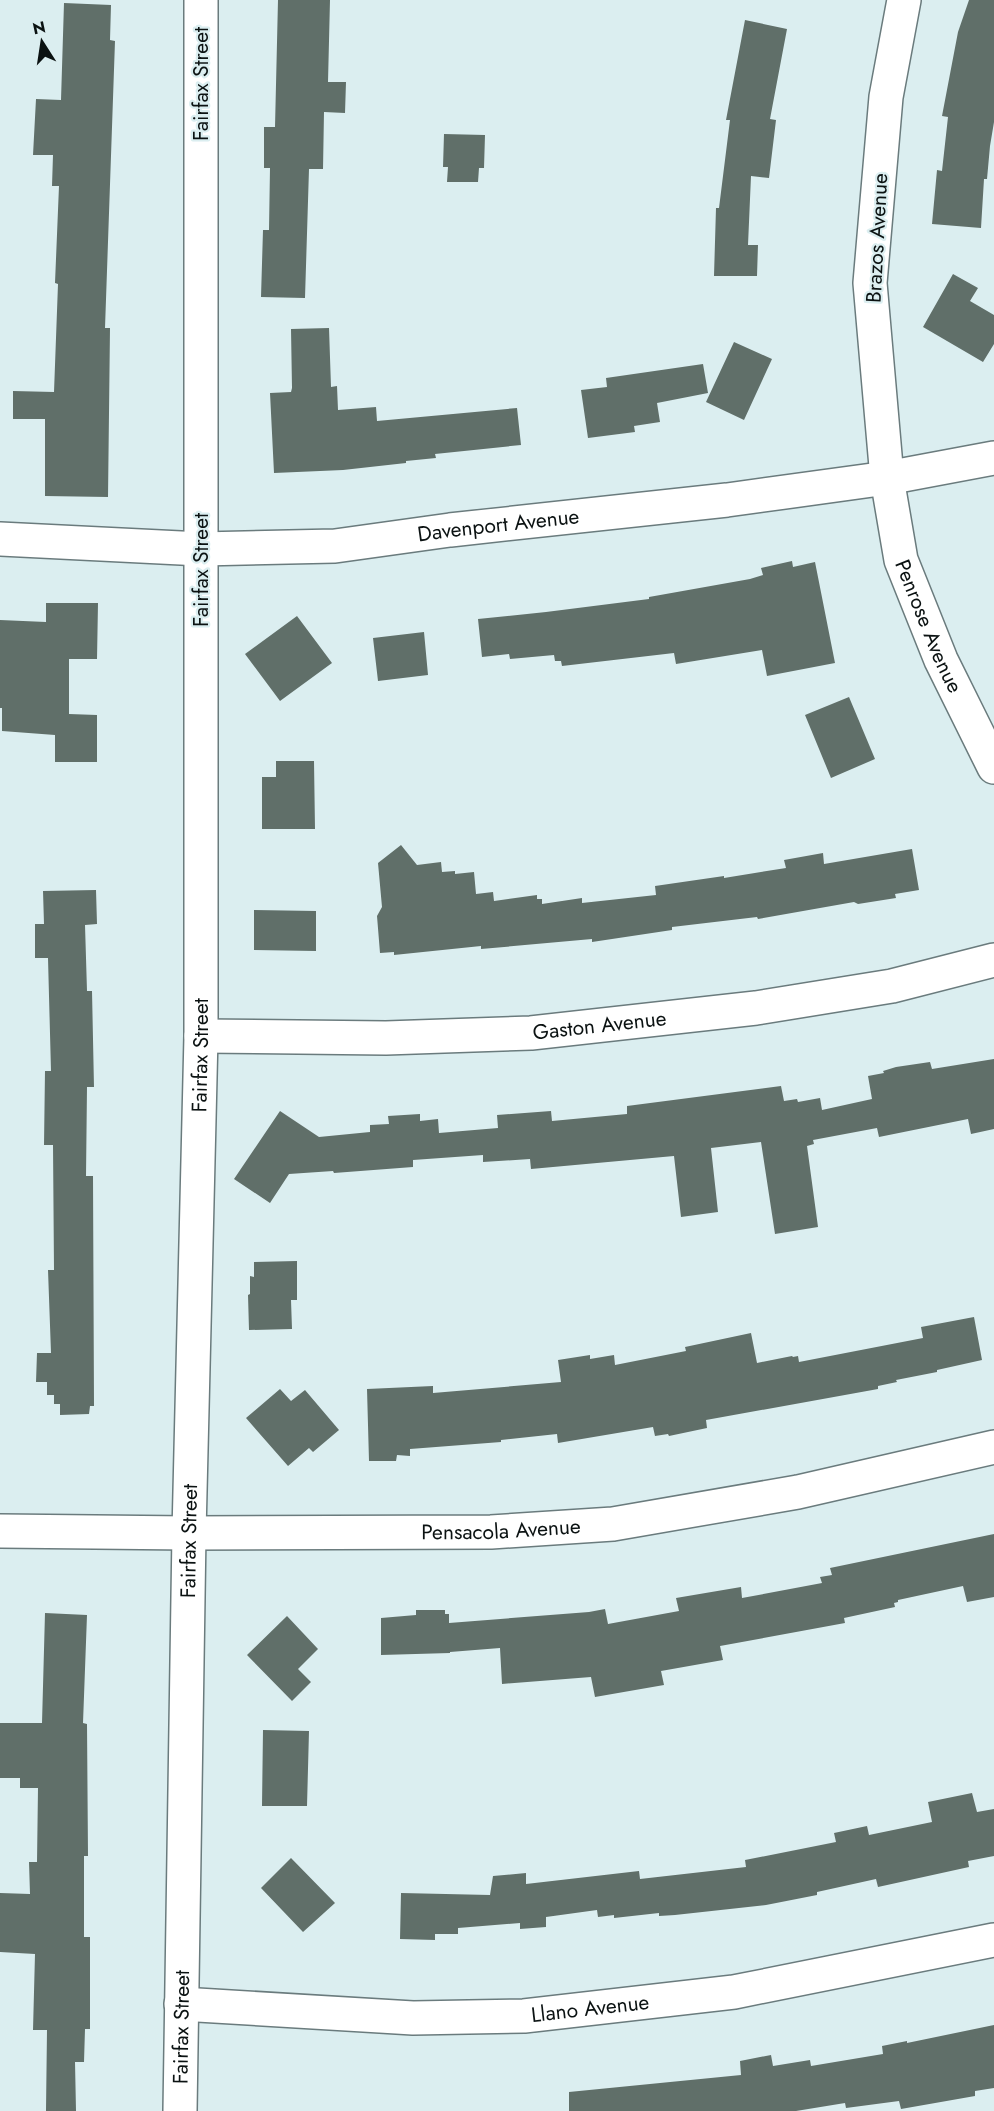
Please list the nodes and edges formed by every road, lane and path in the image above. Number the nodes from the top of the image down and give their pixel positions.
1 (201, 0) edge
2 (904, 0) edge
3 (994, 458) edge
4 (887, 478) junction
5 (0, 539) edge
6 (201, 549) junction
7 (994, 767) edge
8 (994, 960) edge
9 (201, 1036) junction
10 (994, 1447) edge
11 (0, 1531) edge
12 (189, 1533) junction
13 (994, 1940) edge
14 (181, 2004) junction
15 (180, 2111) edge

1 - 6 street, Fairfax Street
2 - 4 street, Brazos Avenue
3 - 4 street, Davenport Avenue
4 - 6 street, Davenport Avenue
4 - 7 street, Penrose Avenue
5 - 6 street, Davenport Avenue
6 - 9 street, Fairfax Street
8 - 9 street, Gaston Avenue
9 - 12 street, Fairfax Street
10 - 12 street, Pensacola Avenue
11 - 12 street, Pensacola Avenue
12 - 14 street, Fairfax Street
13 - 14 street, Llano Avenue
14 - 15 street, Fairfax Street

